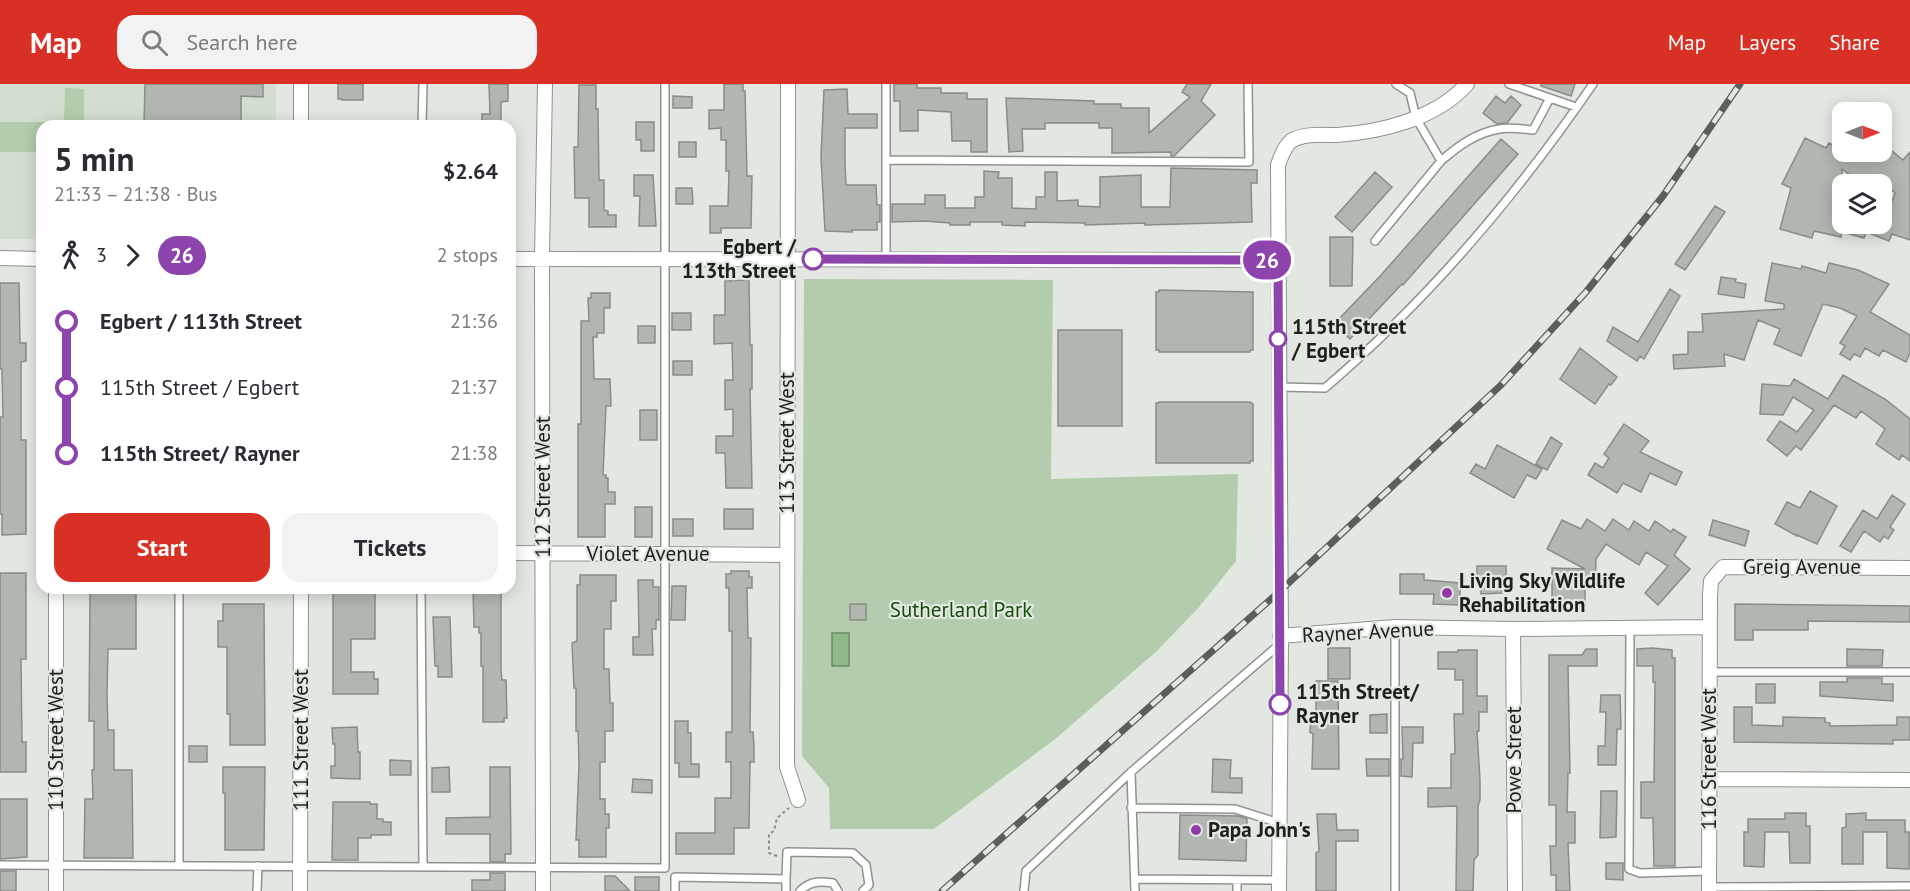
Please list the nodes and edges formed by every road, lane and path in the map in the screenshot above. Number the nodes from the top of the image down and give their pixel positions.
1 (301, 84) edge
2 (423, 84) edge
3 (545, 84) edge
4 (666, 84) edge
5 (788, 84) edge
6 (886, 84) edge
7 (1248, 84) edge
8 (1396, 84) edge
9 (1467, 84) edge
10 (1509, 84) edge
11 (1593, 84) edge
12 (1550, 98) junction
13 (1576, 107) junction
14 (1416, 118) junction
15 (301, 120) edge
16 (423, 120) edge
17 (886, 160) junction
18 (1441, 161) junction
19 (1376, 241) dead end
20 (0, 258) edge
21 (543, 258) junction
22 (36, 259) edge
23 (516, 259) edge
24 (666, 259) junction
25 (787, 259) junction
26 (1278, 260) junction
27 (886, 261) junction
28 (1279, 387) junction
29 (516, 553) edge
30 (544, 554) junction
31 (665, 555) junction
32 (787, 555) junction
33 (1910, 568) edge
34 (56, 594) edge
35 (179, 594) edge
36 (301, 594) edge
37 (421, 594) edge
38 (1395, 627) junction
39 (1630, 627) junction
40 (1709, 627) junction
41 (1513, 629) junction
42 (1280, 640) junction
43 (1709, 672) junction
44 (1910, 672) edge
45 (1131, 772) junction
46 (1708, 779) junction
47 (1910, 780) edge
48 (798, 800) dead end
49 (1131, 808) junction
50 (777, 818) dead end
51 (1279, 823) junction
52 (787, 859) junction
53 (0, 865) edge
54 (179, 866) junction
55 (258, 866) junction
56 (300, 866) junction
57 (56, 867) junction
58 (423, 867) junction
59 (544, 868) junction
60 (1709, 871) junction
61 (786, 879) junction
62 (1135, 879) junction
63 (1237, 880) junction
64 (1205, 881) junction
65 (1279, 886) edge
66 (1910, 886) edge
67 (1709, 889) edge
68 (56, 891) edge
69 (257, 891) edge
70 (300, 891) edge
71 (543, 891) edge
72 (675, 891) edge
73 (786, 891) edge
74 (800, 891) edge
75 (838, 891) edge
76 (863, 891) edge
77 (1024, 891) edge
78 (1135, 891) edge
79 (1205, 891) edge
80 (1237, 891) edge
81 (1395, 891) edge
82 (1515, 891) edge

1 - 15 street
2 - 16 lane
3 - 21 street, 112 Street West
4 - 24 lane
5 - 25 street, 113 Street West
6 - 17 lane
7 - 17 lane
8 - 14 lane
9 - 14 street
10 - 12 lane
11 - 13 lane
12 - 13 lane
12 - 18 lane
13 - 28 lane
14 - 18 lane
14 - 26 street
17 - 27 lane
18 - 19 lane
20 - 22 street
21 - 23 street
21 - 24 street
21 - 30 street, 112 Street West
24 - 25 street
24 - 31 lane
25 - 27 street
25 - 32 street, 113 Street West
26 - 27 street
26 - 28 street
28 - 42 street
29 - 30 street, Violet Avenue
30 - 31 street, Violet Avenue
30 - 59 street, 112 Street West
31 - 32 street, Violet Avenue
31 - 59 lane
32 - 48 street, 113 Street West
33 - 40 street, Greig Avenue
34 - 57 street, 110 Street West
35 - 54 lane
36 - 56 street, 111 Street West
37 - 58 lane
38 - 41 street, Rayner Avenue
38 - 42 street, Rayner Avenue
38 - 81 lane
39 - 40 street, Rayner Avenue
39 - 41 street, Rayner Avenue
39 - 60 lane
40 - 43 street, 116 Street West
41 - 82 street, Powe Street
42 - 45 lane
42 - 51 street
43 - 44 lane
43 - 46 street, 116 Street West
45 - 49 lane
45 - 77 lane
46 - 47 street
46 - 60 street, 116 Street West
49 - 51 lane
49 - 62 lane
50 - 52 path
51 - 65 street
52 - 61 lane
52 - 76 lane
53 - 57 lane
54 - 55 lane
54 - 57 lane
55 - 56 lane
55 - 69 lane
56 - 58 lane
56 - 70 street, 111 Street West
57 - 68 street, 110 Street West
58 - 59 lane
59 - 71 street, 112 Street West
60 - 67 street, 116 Street West
61 - 72 lane
61 - 73 lane
62 - 64 lane
62 - 78 lane
63 - 64 lane
63 - 65 lane
63 - 80 lane
64 - 79 lane
66 - 67 lane
74 - 75 lane

